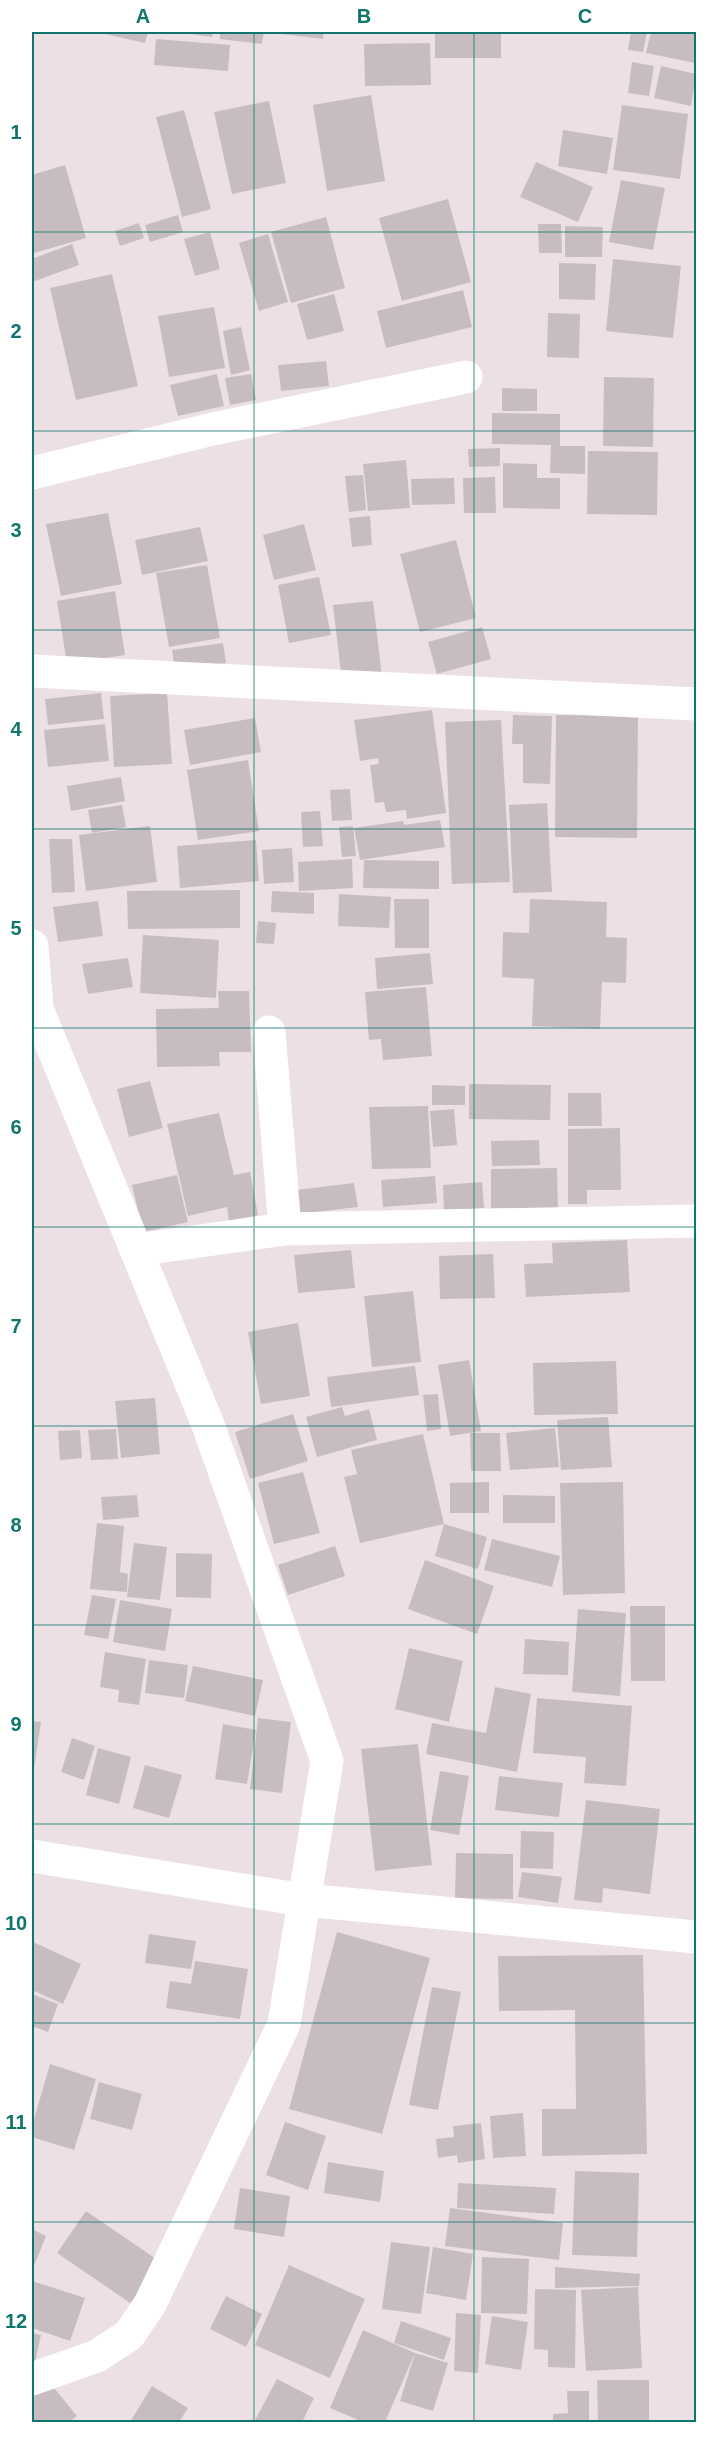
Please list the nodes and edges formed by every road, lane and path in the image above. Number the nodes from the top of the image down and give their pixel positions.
1 (466, 377) dead end
2 (32, 474) edge
3 (32, 671) edge
4 (696, 704) edge
5 (32, 966) edge
6 (269, 1032) dead end
7 (696, 1221) edge
8 (285, 1229) junction
9 (136, 1250) junction
10 (32, 1856) edge
11 (304, 1900) junction
12 (696, 1937) edge
13 (32, 2379) edge

1 - 2 street
3 - 4 street
5 - 9 street
6 - 8 street
7 - 8 street
8 - 9 street
9 - 11 street
10 - 11 street
11 - 12 street
11 - 13 street

